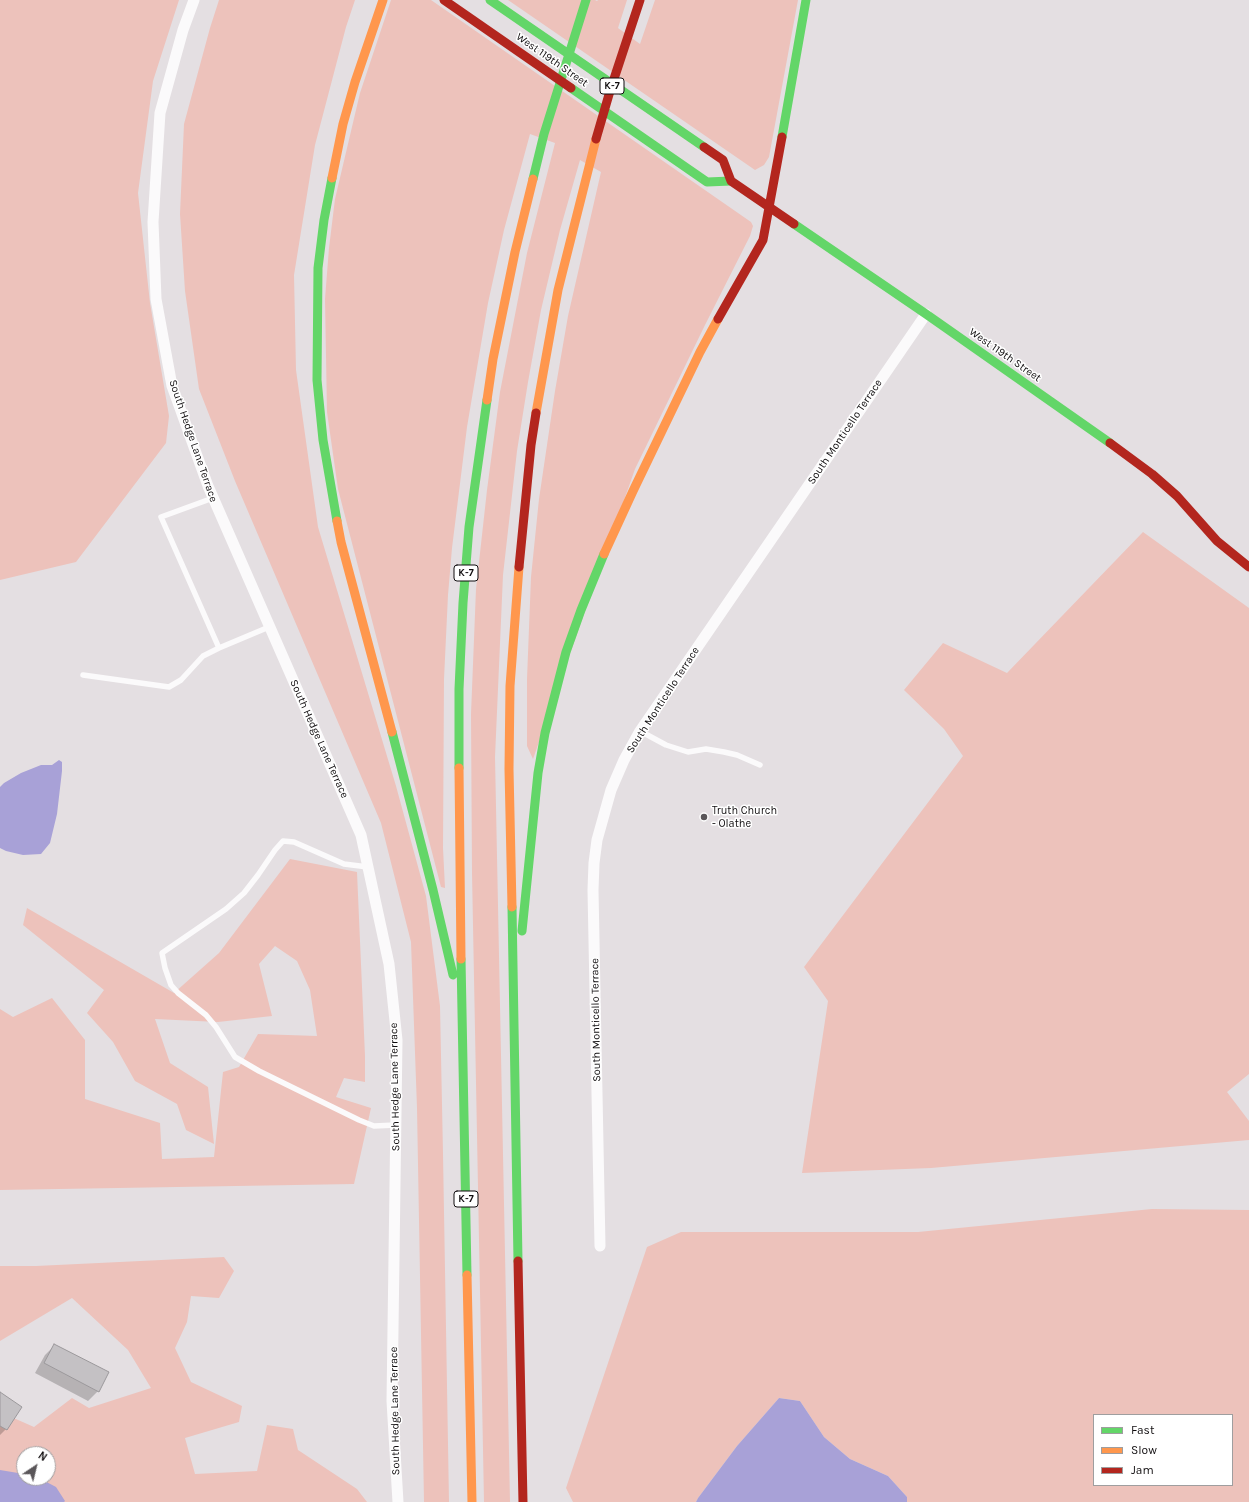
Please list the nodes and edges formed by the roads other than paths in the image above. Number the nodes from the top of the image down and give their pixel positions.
1 (194, 0) edge
2 (384, 0) edge
3 (444, 0) edge
4 (490, 0) edge
5 (586, 0) edge
6 (640, 0) edge
7 (806, 0) edge
8 (731, 181) junction
9 (768, 207) junction
10 (926, 314) junction
11 (213, 498) junction
12 (1249, 567) edge
13 (269, 626) junction
14 (219, 648) junction
15 (83, 675) dead end
16 (640, 731) junction
17 (760, 765) dead end
18 (368, 867) junction
19 (462, 1018) junction
20 (514, 1018) junction
21 (396, 1125) junction
22 (600, 1246) dead end
23 (398, 1502) edge
24 (472, 1502) edge
25 (523, 1502) edge

1 - 11 street, South Hedge Lane Terrace
2 - 19 main road
3 - 8 main road, West 119th Street
4 - 8 main road, West 119th Street
5 - 19 main road, K-7
6 - 20 main road, K-7
7 - 9 main road
8 - 9 main road, West 119th Street
9 - 10 main road, West 119th Street
9 - 20 main road
10 - 12 main road, West 119th Street
10 - 16 street, South Monticello Terrace
11 - 13 street, South Hedge Lane Terrace
11 - 14 lane
13 - 14 lane
13 - 18 street, South Hedge Lane Terrace
14 - 15 lane
16 - 17 lane
16 - 22 street, South Monticello Terrace
18 - 21 street, South Hedge Lane Terrace
18 - 21 lane
19 - 24 main road, K-7
20 - 25 main road, K-7
21 - 23 street, South Hedge Lane Terrace

